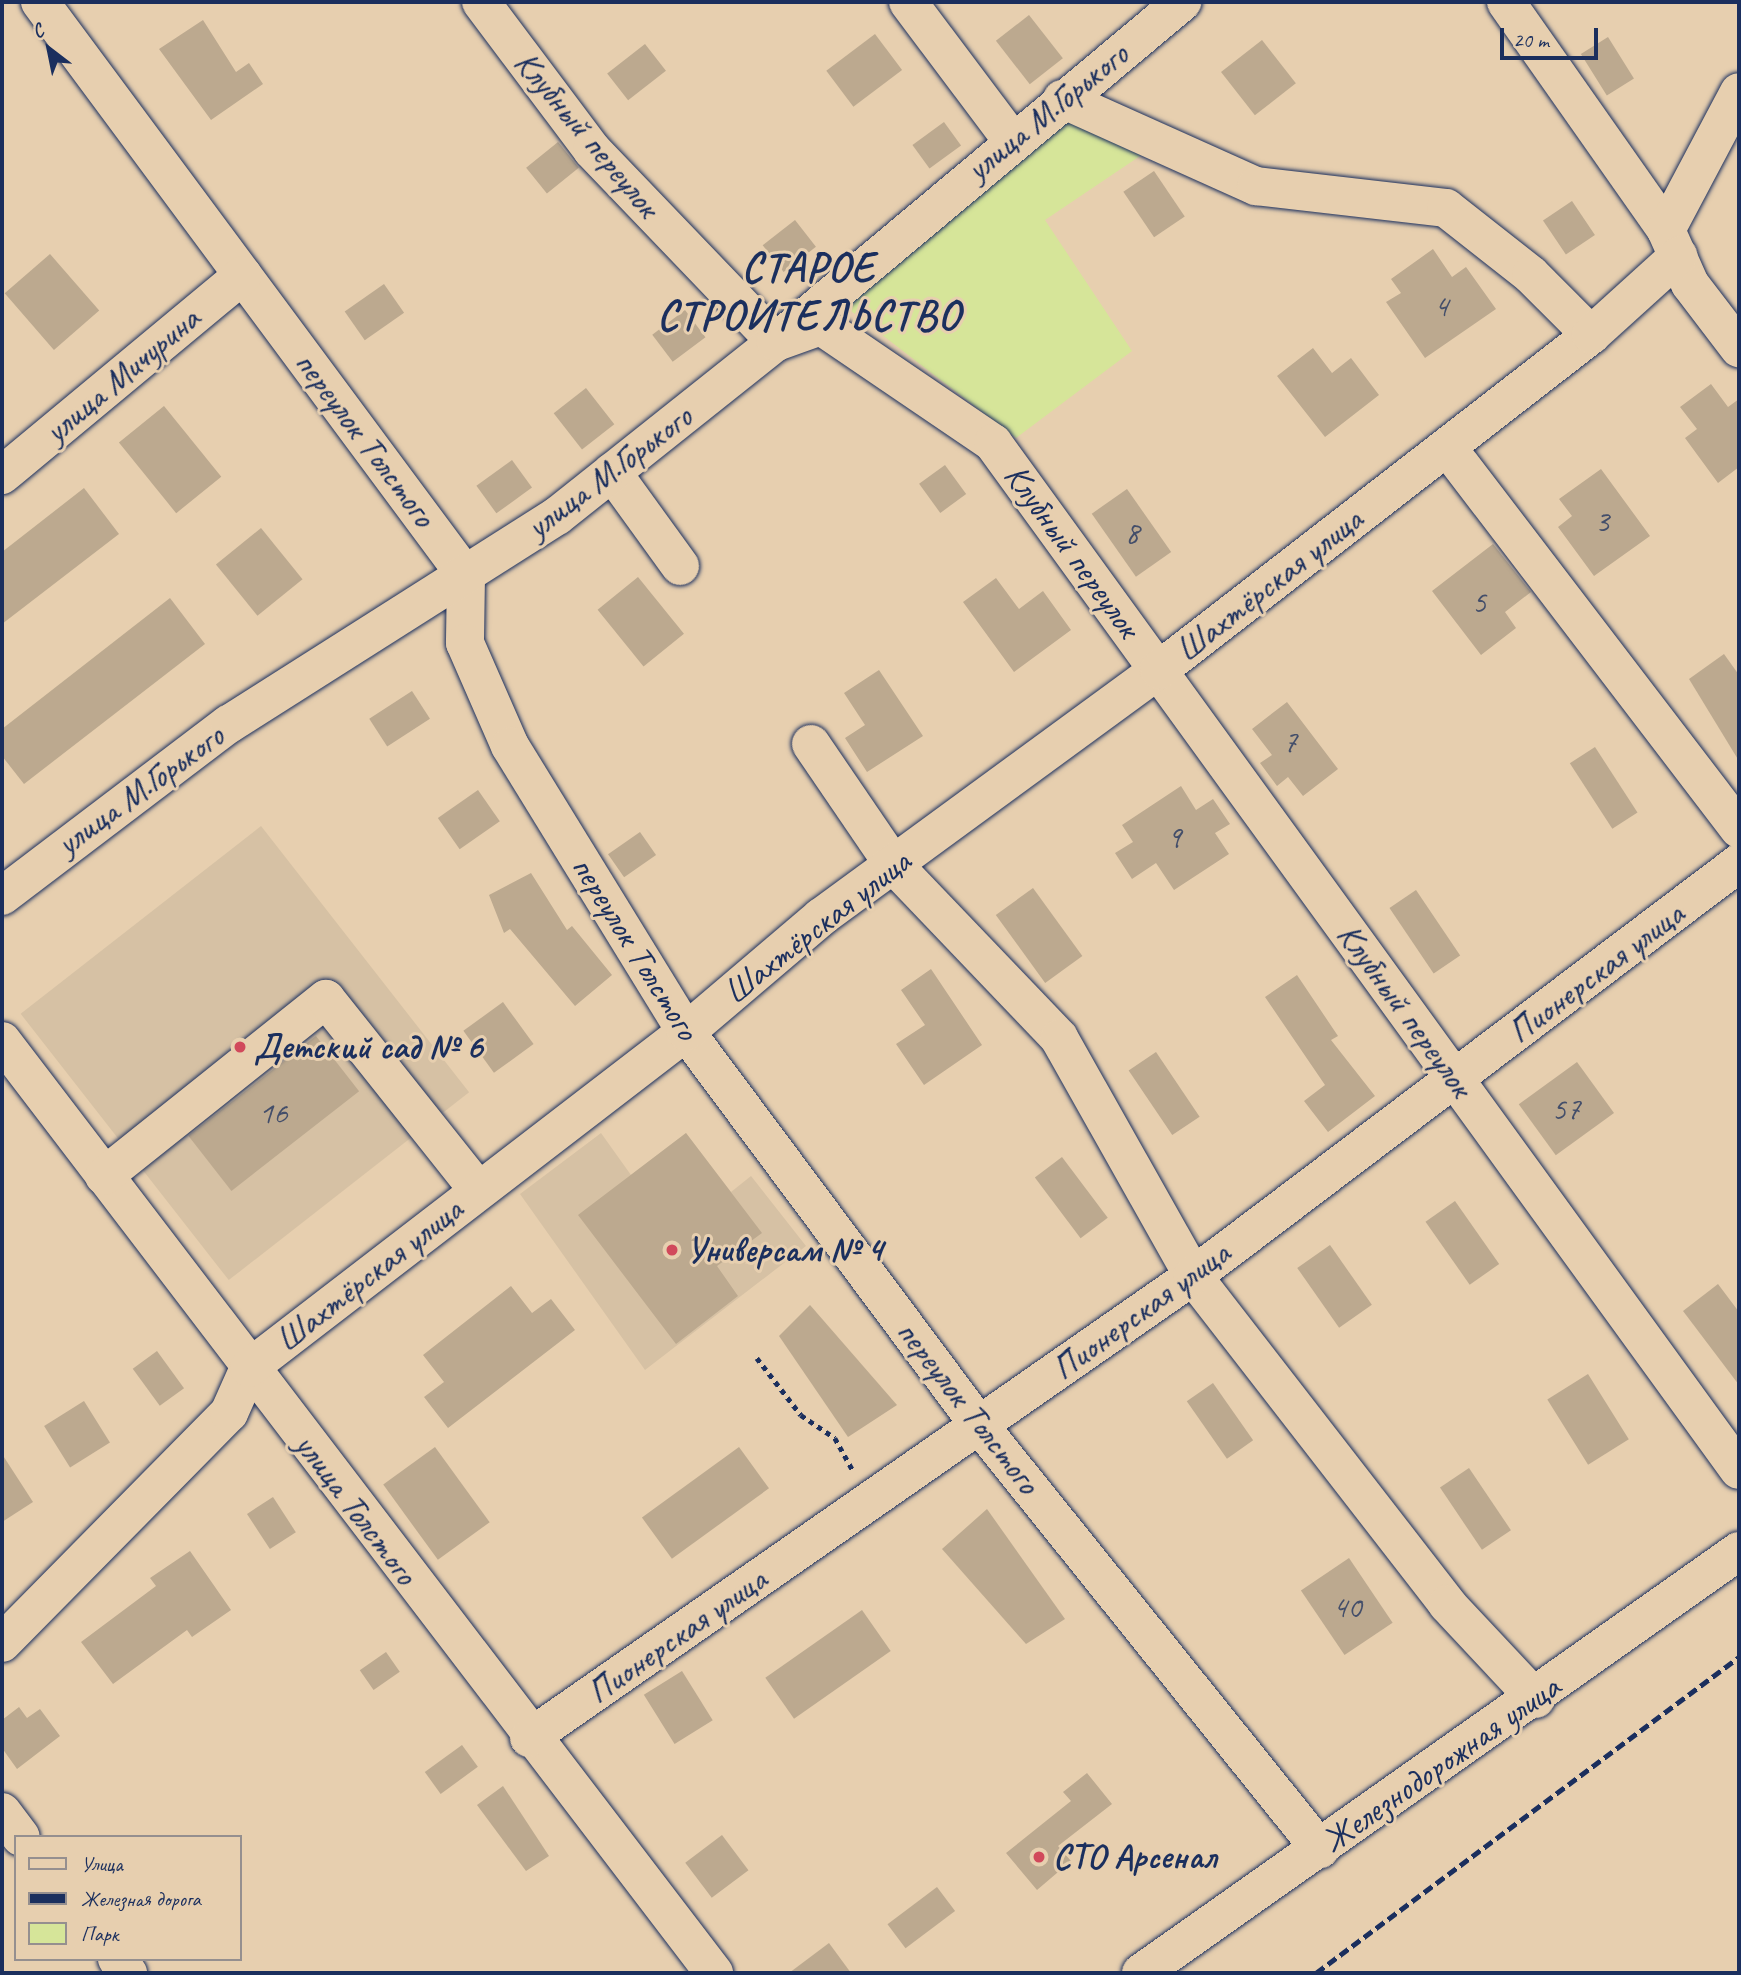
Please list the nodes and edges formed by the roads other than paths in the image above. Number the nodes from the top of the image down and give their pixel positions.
1 (40, 2) edge
2 (481, 2) edge
3 (908, 2) edge
4 (1182, 2) edge
5 (1506, 2) edge
6 (1739, 92) edge
7 (1062, 99) junction
8 (1011, 139) junction
9 (1672, 243) junction
10 (243, 275) junction
11 (1591, 335) junction
12 (776, 342) junction
13 (1739, 348) edge
14 (1447, 447) junction
15 (612, 472) junction
16 (2, 475) edge
17 (680, 566) dead end
18 (466, 576) junction
19 (1159, 670) junction
20 (811, 744) dead end
21 (1739, 829) edge
22 (1739, 863) edge
23 (893, 864) junction
24 (2, 896) edge
25 (686, 1032) junction
26 (2, 1041) edge
27 (1456, 1080) junction
28 (104, 1176) junction
29 (478, 1190) junction
30 (1193, 1276) junction
31 (249, 1367) junction
32 (980, 1426) junction
33 (1739, 1470) edge
34 (1739, 1551) edge
35 (2, 1643) edge
36 (1536, 1699) junction
37 (529, 1738) junction
38 (2, 1812) edge
39 (19, 1835) edge
40 (1320, 1849) junction
41 (714, 1973) edge
42 (1141, 1973) edge

1 - 10 street, переулок Толстого
2 - 12 street, Клубный переулок
3 - 8 street
4 - 7 street, улица М.Горького
5 - 9 street
6 - 9 street
7 - 8 street, улица М.Горького
7 - 11 street
8 - 12 street, улица М.Горького
9 - 11 street, Шахтёрская улица
9 - 13 street
10 - 16 street, улица Мичурина
10 - 18 street, переулок Толстого
11 - 14 street, Шахтёрская улица
12 - 15 street, улица М.Горького
12 - 19 street, Клубный переулок
14 - 19 street, Шахтёрская улица
14 - 21 street
15 - 17 street
15 - 18 street, улица М.Горького
18 - 24 street, улица М.Горького
18 - 25 street, переулок Толстого
19 - 23 street, Шахтёрская улица
19 - 27 street, Клубный переулок
20 - 23 street
22 - 27 street, Пионерская улица
23 - 25 street, Шахтёрская улица
23 - 30 street
25 - 29 street, Шахтёрская улица
25 - 32 street, переулок Толстого
26 - 28 street, улица Толстого
27 - 30 street, Пионерская улица
27 - 33 street, Клубный переулок
28 - 29 street
28 - 31 street, улица Толстого
29 - 31 street, Шахтёрская улица
30 - 32 street, Пионерская улица
30 - 36 street
31 - 35 street, Шахтёрская улица
31 - 37 street, улица Толстого
32 - 37 street, Пионерская улица
32 - 40 street, переулок Толстого
34 - 36 street, Железнодорожная улица
36 - 40 street, Железнодорожная улица
37 - 41 street, улица Толстого
38 - 39 street
40 - 42 street, Железнодорожная улица

